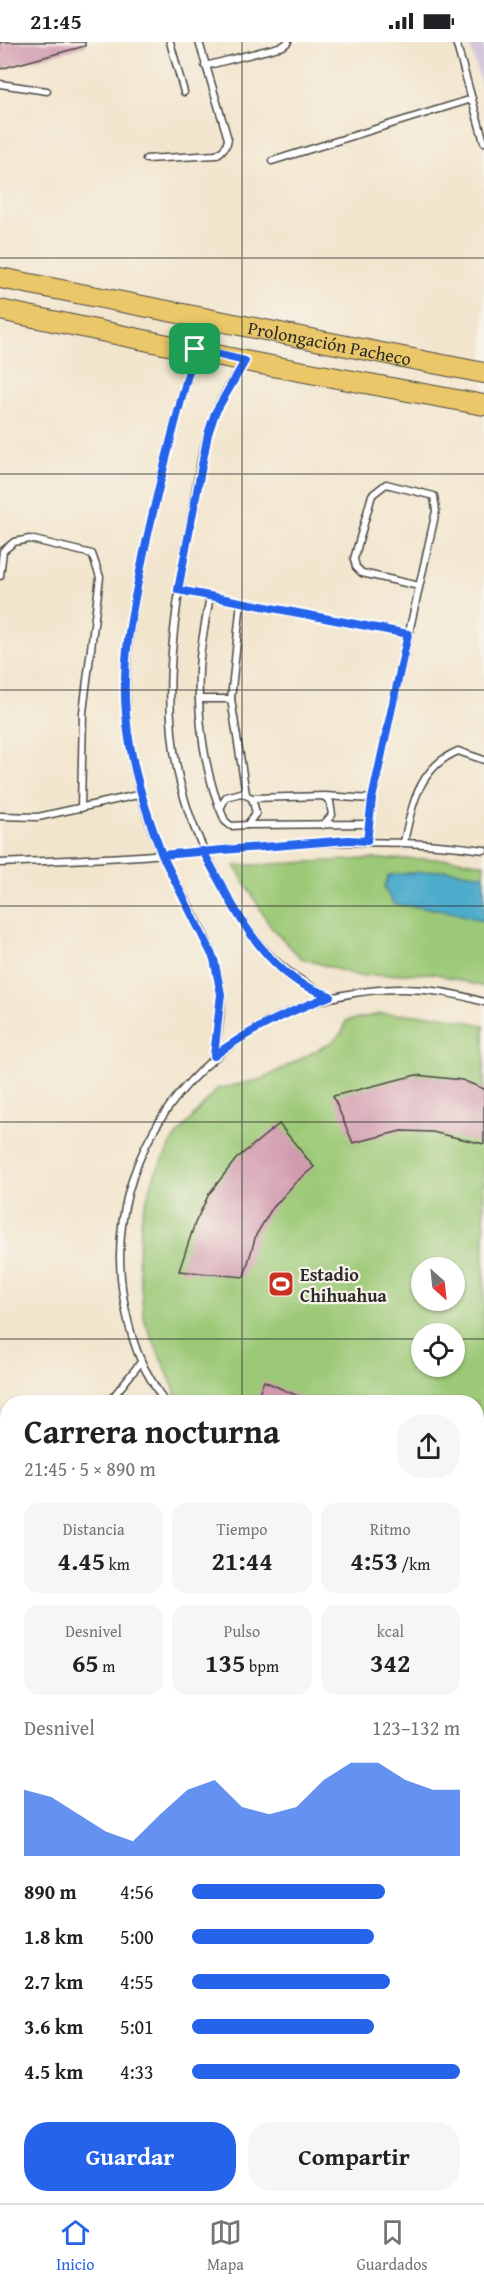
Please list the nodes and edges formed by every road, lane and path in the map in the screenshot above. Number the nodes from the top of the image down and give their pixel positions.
1 (170, 42) edge
2 (199, 42) edge
3 (288, 42) edge
4 (456, 42) edge
5 (205, 66) junction
6 (0, 84) edge
7 (47, 91) dead end
8 (184, 92) dead end
9 (472, 99) junction
10 (484, 142) edge
11 (146, 159) dead end
12 (272, 161) dead end
13 (0, 278) edge
14 (0, 310) edge
15 (204, 318) junction
16 (195, 349) junction
17 (245, 361) junction
18 (484, 373) edge
19 (484, 405) edge
20 (0, 576) edge
21 (419, 586) junction
22 (178, 590) junction
23 (210, 596) junction
24 (241, 602) junction
25 (408, 634) junction
26 (199, 699) junction
27 (231, 699) junction
28 (484, 760) edge
29 (141, 794) junction
30 (246, 794) junction
31 (325, 796) junction
32 (252, 798) junction
33 (372, 799) junction
34 (221, 807) junction
35 (81, 808) junction
36 (0, 816) edge
37 (369, 824) junction
38 (247, 825) junction
39 (323, 825) junction
40 (367, 841) junction
41 (404, 842) junction
42 (484, 850) edge
43 (203, 851) junction
44 (162, 855) junction
45 (0, 862) edge
46 (330, 996) junction
47 (484, 1002) edge
48 (214, 1056) junction
49 (141, 1362) junction
50 (115, 1395) edge
51 (160, 1395) edge

1 - 8 lane
2 - 5 lane
3 - 5 lane
4 - 9 lane
5 - 11 lane
6 - 7 lane
9 - 10 lane
9 - 12 lane
13 - 15 main road, Prolongación Pacheco
14 - 16 main road, Prolongación Pacheco
15 - 16 lane
15 - 18 main road, Prolongación Pacheco
16 - 17 main road, Prolongación Pacheco
16 - 29 lane
17 - 19 main road, Prolongación Pacheco
17 - 22 lane
20 - 35 lane
21 - 21 lane
21 - 25 lane
22 - 23 lane
22 - 43 lane
23 - 24 lane
23 - 26 lane
24 - 25 lane
24 - 27 lane
25 - 33 lane
26 - 27 lane
26 - 34 lane
27 - 30 lane
28 - 41 lane
29 - 35 lane
29 - 44 lane
30 - 32 lane
30 - 34 lane
31 - 32 lane
31 - 33 lane
31 - 39 lane
32 - 38 lane
33 - 37 lane
34 - 38 lane
35 - 36 lane
37 - 39 lane
37 - 40 lane
38 - 39 lane
40 - 41 lane
40 - 43 lane
41 - 42 lane
43 - 44 lane
43 - 46 lane
44 - 45 lane
44 - 48 lane
46 - 47 lane
46 - 48 lane
48 - 49 lane
49 - 50 lane
49 - 51 lane

